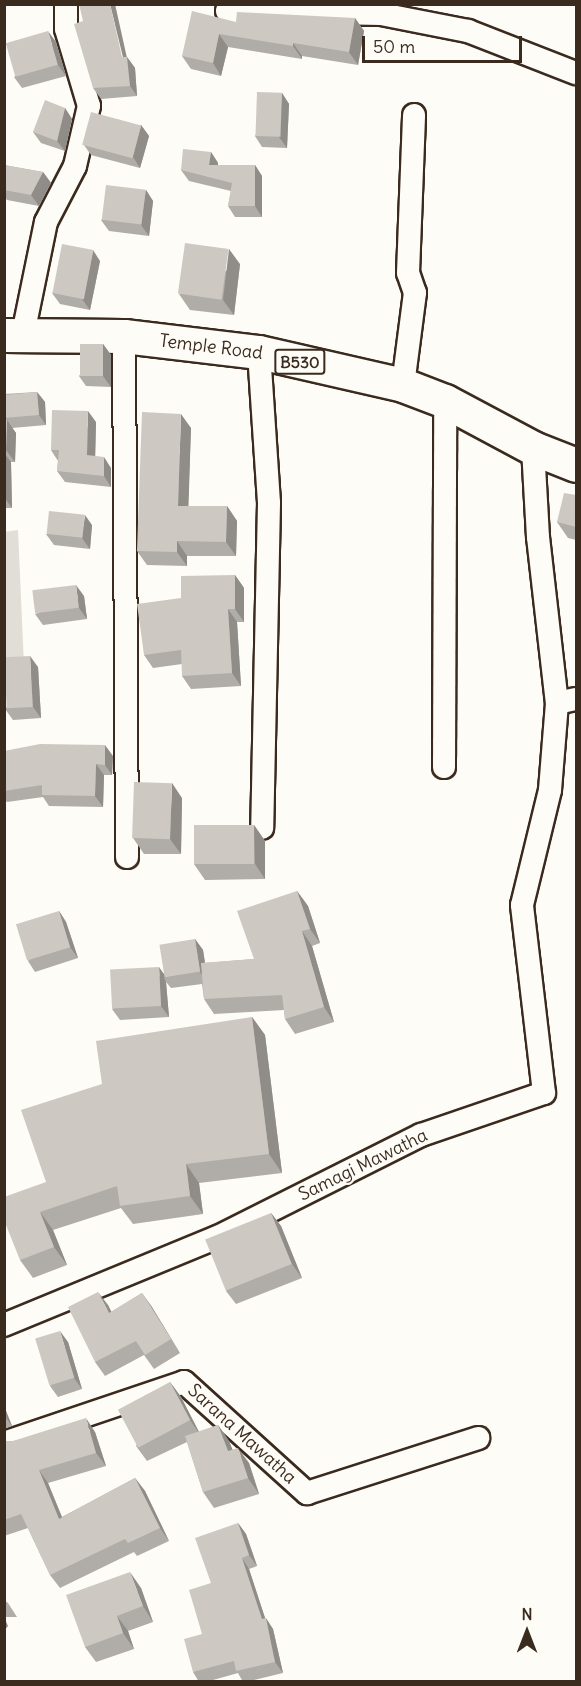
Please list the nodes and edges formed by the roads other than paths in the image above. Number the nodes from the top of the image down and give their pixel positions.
1 (66, 4) edge
2 (228, 11) dead end
3 (576, 73) edge
4 (414, 115) dead end
5 (14, 335) edge
6 (124, 336) junction
7 (259, 352) junction
8 (403, 386) junction
9 (445, 401) junction
10 (533, 448) junction
11 (576, 465) edge
12 (567, 701) edge
13 (444, 766) dead end
14 (262, 828) dead end
15 (127, 857) dead end
16 (4, 1325) edge
17 (478, 1438) dead end
18 (4, 1443) edge

1 - 5 street
2 - 3 street
4 - 8 street
5 - 6 main road, Temple Road / B530
6 - 7 main road, Temple Road / B530
6 - 15 street
7 - 8 main road, Temple Road / B530
7 - 14 street
8 - 9 main road, Temple Road / B530
9 - 10 main road, Temple Road / B530
9 - 13 street
10 - 11 main road, Temple Road / B530
10 - 12 street
12 - 16 street, Samagi Mawatha
17 - 18 street, Sarana Mawatha

